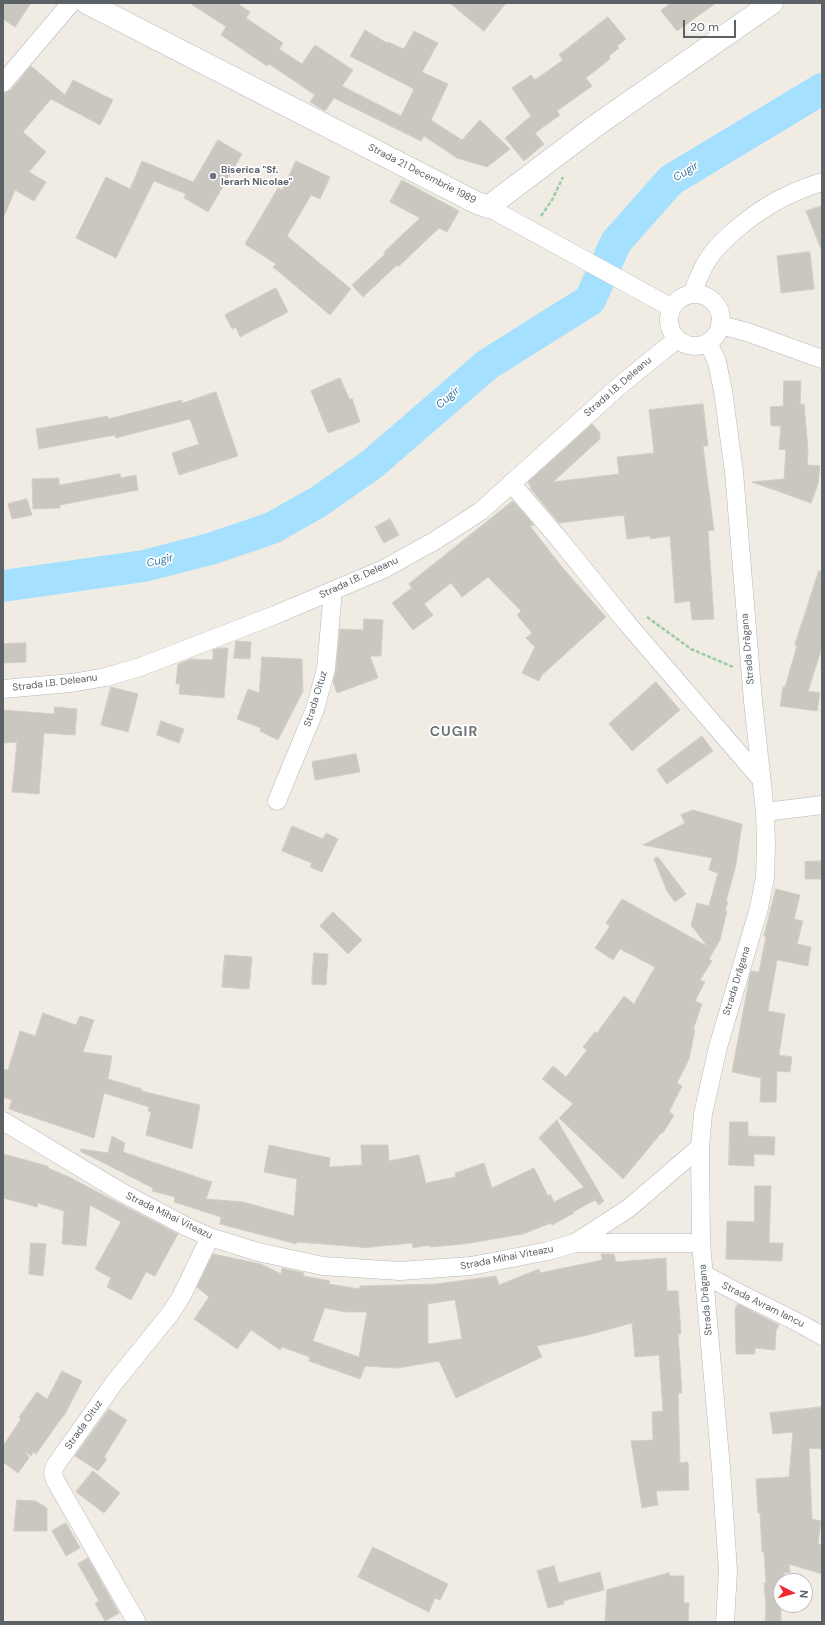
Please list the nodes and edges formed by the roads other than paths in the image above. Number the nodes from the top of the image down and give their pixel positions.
1 (71, 3) edge
2 (87, 3) edge
3 (773, 3) edge
4 (3, 83) edge
5 (822, 182) edge
6 (488, 207) junction
7 (692, 294) junction
8 (672, 308) junction
9 (720, 325) junction
10 (677, 339) junction
11 (708, 342) junction
12 (822, 358) edge
13 (511, 483) junction
14 (333, 592) junction
15 (3, 689) edge
16 (760, 778) junction
17 (277, 801) dead end
18 (822, 805) edge
19 (765, 812) junction
20 (3, 1121) edge
21 (700, 1147) junction
22 (210, 1237) junction
23 (575, 1243) junction
24 (701, 1243) junction
25 (704, 1274) junction
26 (822, 1336) edge
27 (136, 1621) edge
28 (725, 1622) edge

1 - 4 street
2 - 6 main road, Strada 21 Decembrie 1989
3 - 6 main road, Strada 21 Decembrie 1989
5 - 7 street
6 - 8 street
7 - 8 street
7 - 9 street
8 - 10 street
9 - 11 street
9 - 12 street
10 - 11 street
10 - 13 street, Strada I.B. Deleanu
11 - 16 street, Strada Drăgana
13 - 14 street, Strada I.B. Deleanu
13 - 16 street
14 - 15 street, Strada I.B. Deleanu
14 - 17 street, Strada Oituz
16 - 19 street, Strada Drăgana
18 - 19 street
19 - 21 street, Strada Drăgana
20 - 22 street, Strada Mihai Viteazu
21 - 23 street, Strada Mihai Viteazu
21 - 24 street, Strada Drăgana
22 - 23 street, Strada Mihai Viteazu
22 - 27 street, Strada Oituz
23 - 24 street
24 - 25 street, Strada Drăgana
25 - 26 street, Strada Avram Iancu
25 - 28 street, Strada Drăgana

